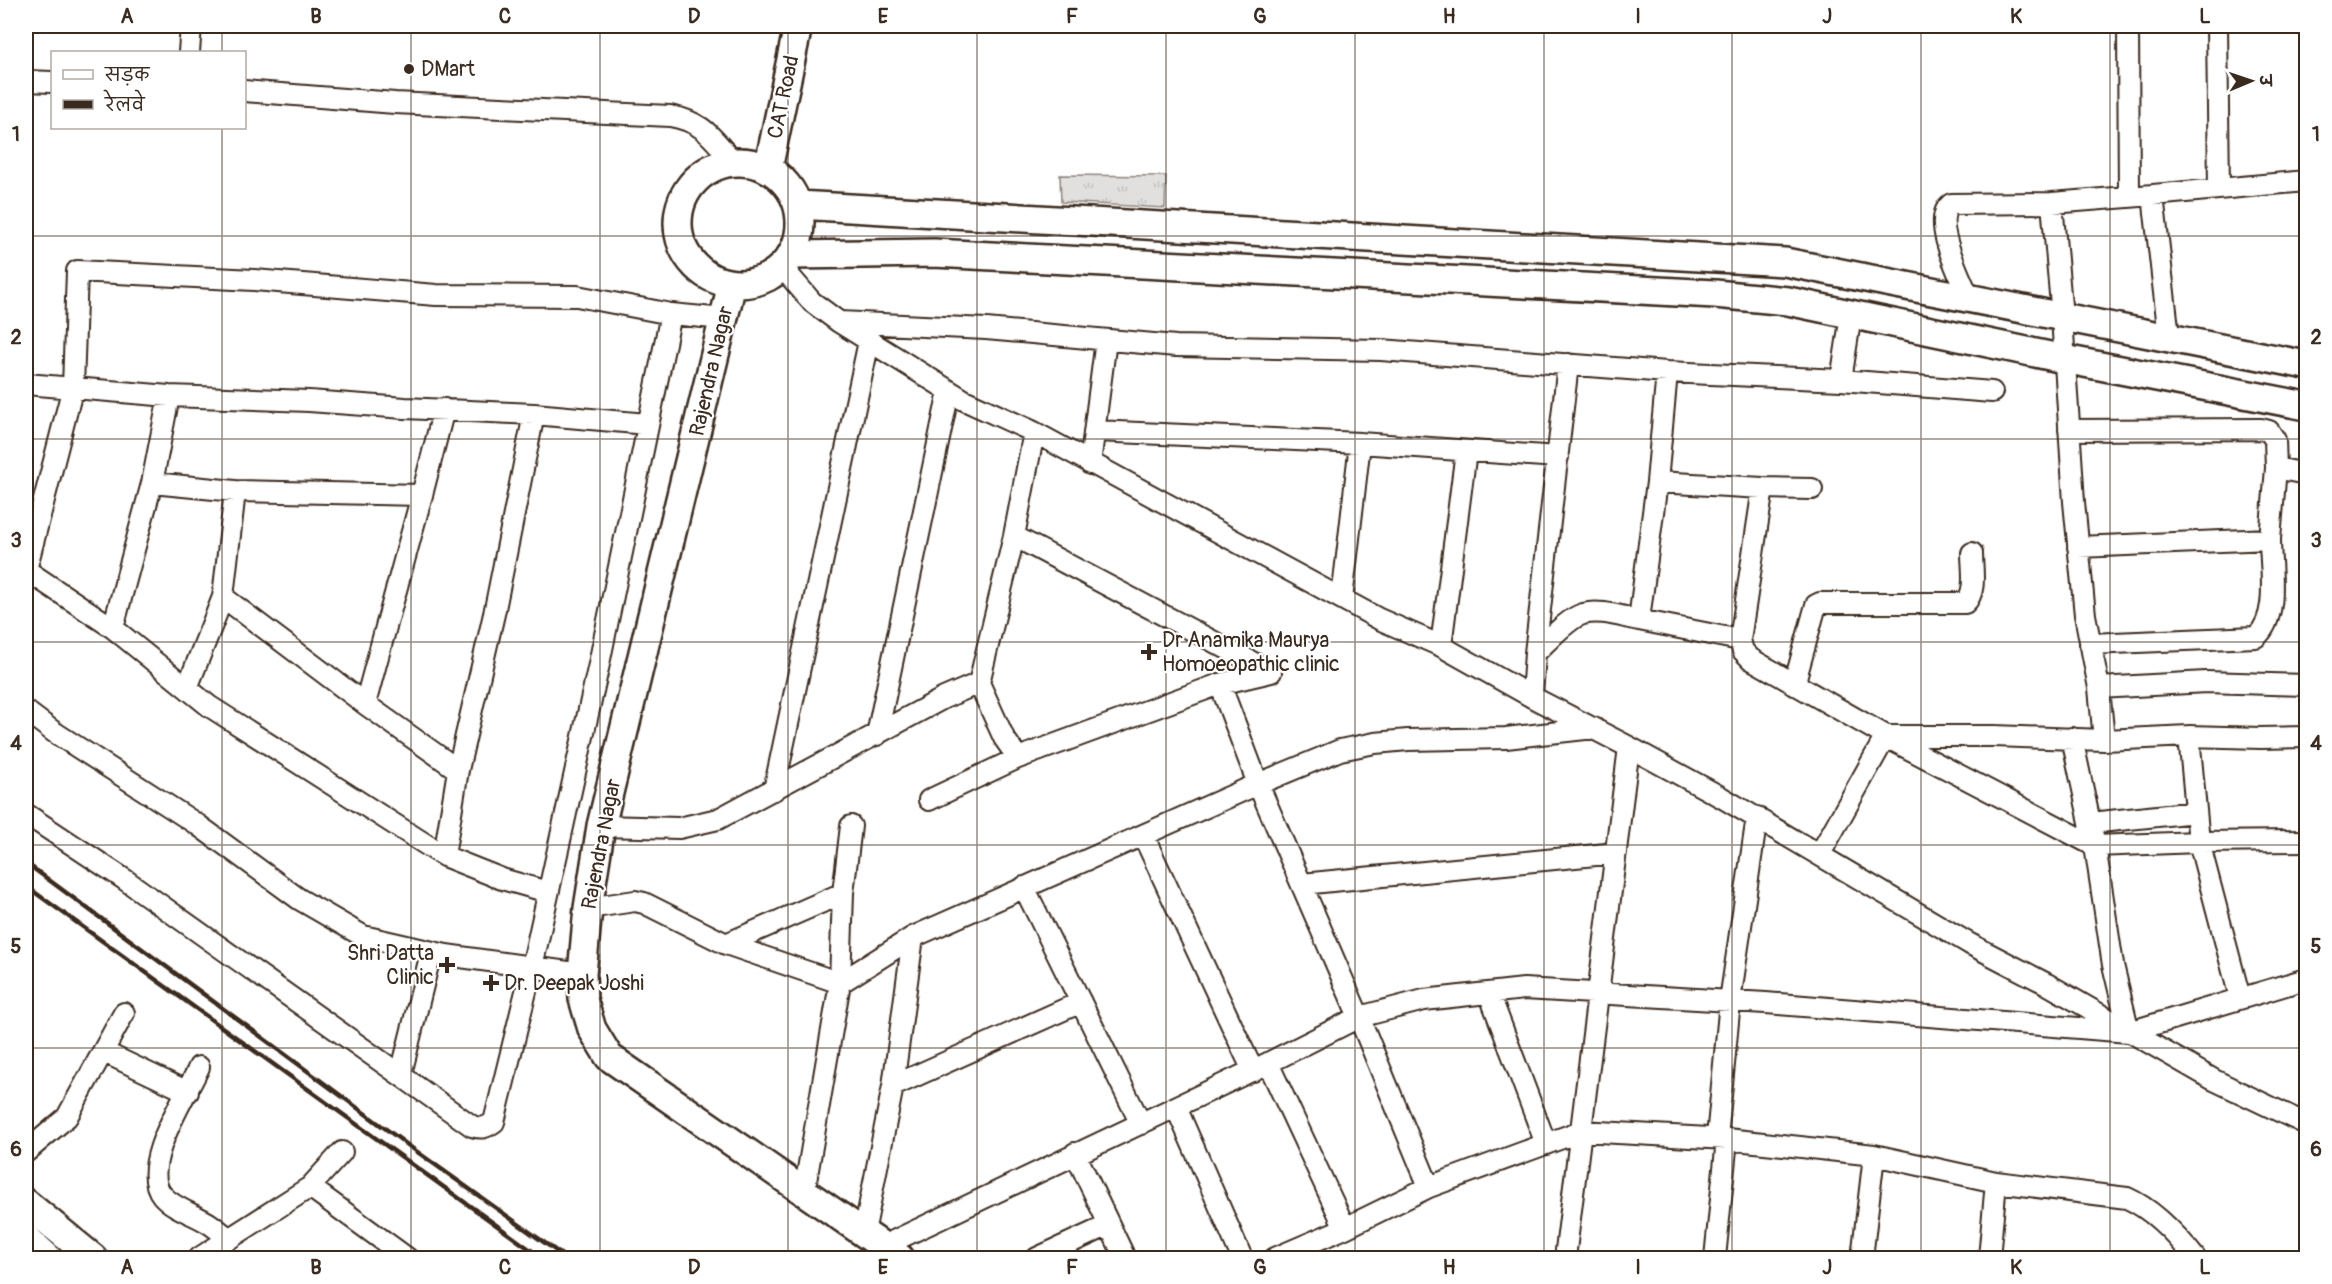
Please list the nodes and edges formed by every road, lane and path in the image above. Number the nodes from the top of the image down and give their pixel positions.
1 (191, 26) edge
2 (783, 26) edge
3 (798, 26) edge
4 (2128, 26) edge
5 (2217, 26) edge
6 (189, 51) edge
7 (26, 81) edge
8 (51, 82) edge
9 (246, 91) edge
10 (751, 164) junction
11 (2307, 182) edge
12 (2219, 188) junction
13 (2153, 195) junction
14 (2129, 196) junction
15 (2052, 202) junction
16 (798, 206) junction
17 (787, 261) junction
18 (732, 284) junction
19 (1969, 298) junction
20 (671, 314) junction
21 (1851, 315) junction
22 (2062, 317) junction
23 (724, 319) junction
24 (839, 322) junction
25 (2169, 337) junction
26 (1106, 340) junction
27 (869, 341) junction
28 (2064, 359) junction
29 (1568, 364) junction
30 (2307, 365) edge
31 (1667, 372) junction
32 (1840, 380) junction
33 (26, 384) edge
34 (73, 387) junction
35 (949, 391) junction
36 (1992, 392) dead end
37 (169, 396) junction
38 (2307, 406) edge
39 (444, 409) junction
40 (534, 414) junction
41 (647, 424) junction
42 (2068, 430) junction
43 (1034, 432) junction
44 (1095, 432) junction
45 (1360, 443) junction
46 (1466, 451) junction
47 (1558, 457) junction
48 (1090, 464) junction
49 (2276, 468) junction
50 (2307, 474) edge
51 (1657, 482) junction
52 (152, 483) junction
53 (1763, 488) junction
54 (1812, 489) dead end
55 (235, 491) junction
56 (422, 495) junction
57 (1014, 536) junction
58 (2270, 539) junction
59 (2078, 547) junction
60 (1972, 553) dead end
61 (26, 570) edge
62 (224, 597) junction
63 (1342, 599) junction
64 (1639, 620) junction
65 (113, 628) junction
66 (1740, 640) junction
67 (2090, 644) junction
68 (1440, 646) junction
69 (1535, 653) junction
70 (979, 683) junction
71 (1220, 684) junction
72 (1794, 685) junction
73 (2307, 685) edge
74 (187, 688) junction
75 (2099, 688) junction
76 (1532, 697) junction
77 (365, 704) junction
78 (26, 711) edge
79 (1594, 728) junction
80 (876, 735) junction
81 (1886, 736) junction
82 (2189, 736) junction
83 (2307, 737) edge
84 (2072, 738) junction
85 (2104, 740) junction
86 (1629, 747) junction
87 (1018, 758) junction
88 (458, 770) junction
89 (1258, 784) junction
90 (774, 790) junction
91 (928, 800) dead end
92 (2196, 812) junction
93 (26, 814) edge
94 (1757, 817) junction
95 (2090, 823) junction
96 (601, 826) junction
97 (850, 826) dead end
98 (1143, 835) junction
99 (2307, 841) edge
100 (2199, 842) junction
101 (2095, 846) junction
102 (1616, 853) junction
103 (1820, 854) junction
104 (444, 856) junction
105 (1302, 884) junction
106 (1024, 887) junction
107 (548, 892) junction
108 (843, 893) junction
109 (588, 908) junction
110 (913, 937) junction
111 (726, 944) junction
112 (431, 953) junction
113 (532, 967) junction
114 (582, 974) junction
115 (840, 983) junction
116 (2303, 983) edge
117 (1489, 993) junction
118 (1598, 993) junction
119 (2240, 998) junction
120 (1730, 1000) junction
121 (1081, 1002) junction
122 (124, 1013) dead end
123 (1359, 1017) junction
124 (2129, 1032) junction
125 (104, 1052) junction
126 (199, 1067) dead end
127 (1261, 1067) junction
128 (401, 1074) junction
129 (893, 1086) junction
130 (188, 1092) junction
131 (1176, 1107) junction
132 (1141, 1124) junction
133 (2307, 1124) edge
134 (1581, 1131) junction
135 (1722, 1139) junction
136 (1546, 1144) junction
137 (26, 1152) edge
138 (342, 1152) dead end
139 (1076, 1153) junction
140 (1874, 1155) junction
141 (1996, 1182) junction
142 (310, 1187) junction
143 (1429, 1187) junction
144 (804, 1193) junction
145 (26, 1203) edge
146 (1109, 1225) junction
147 (1345, 1228) junction
148 (26, 1238) edge
149 (228, 1238) junction
150 (882, 1246) edge
151 (48, 1258) edge
152 (93, 1258) edge
153 (199, 1258) edge
154 (407, 1258) edge
155 (1037, 1258) edge
156 (1125, 1258) edge
157 (1242, 1258) edge
158 (1275, 1258) edge
159 (1565, 1258) edge
160 (1715, 1258) edge
161 (1862, 1258) edge
162 (1989, 1258) edge
163 (2194, 1258) edge

1 - 6 street
2 - 10 main road, CAT Road
3 - 10 main road, CAT Road
4 - 14 street
5 - 12 street
7 - 8 street
9 - 10 street
10 - 16 main road
10 - 18 main road
11 - 12 street
12 - 13 street
13 - 14 street
13 - 25 street
14 - 15 street
15 - 19 street
15 - 22 street
16 - 17 main road
16 - 19 main road
17 - 18 main road
17 - 21 main road
17 - 24 street
18 - 23 main road, Rajendra Nagar
19 - 22 main road
20 - 23 street
20 - 34 street
20 - 41 street
21 - 28 main road
21 - 32 street
22 - 25 main road
22 - 28 street
23 - 96 main road, Rajendra Nagar
24 - 26 street
24 - 27 street
25 - 30 main road
26 - 29 street
26 - 44 street
27 - 35 street
27 - 90 street
28 - 38 main road
28 - 42 street
29 - 31 street
29 - 47 street
31 - 32 street
31 - 51 street
32 - 36 street
33 - 34 street
34 - 37 street
34 - 61 street
35 - 43 street
35 - 80 street
37 - 39 street
37 - 52 street
39 - 40 street
39 - 56 street
40 - 41 street
40 - 88 street
41 - 107 street
42 - 49 street
42 - 59 street
43 - 48 street
43 - 57 street
44 - 45 street
44 - 48 street
45 - 46 street
45 - 63 street
46 - 47 street
46 - 68 street
47 - 69 street
48 - 63 street
49 - 50 street
49 - 58 street
51 - 53 street
51 - 64 street
52 - 55 street
52 - 65 street
53 - 54 street
53 - 66 street
55 - 56 street
55 - 62 street
56 - 77 street
57 - 70 street
57 - 71 street
58 - 59 street
58 - 67 street
59 - 67 street
60 - 72 street
61 - 65 street
62 - 74 street
62 - 77 street
63 - 68 street
64 - 66 street
64 - 69 street
65 - 74 street
66 - 72 street
67 - 75 street
68 - 76 street
69 - 76 street
70 - 80 street
70 - 87 street
71 - 87 street
71 - 89 street
72 - 81 street
73 - 75 street
74 - 104 street
75 - 85 street
76 - 79 street
77 - 88 street
78 - 112 street
79 - 86 street
79 - 89 street
80 - 90 street
81 - 84 street
81 - 101 street
81 - 103 street
82 - 83 street
82 - 85 street
82 - 92 street
84 - 85 street
84 - 95 street
86 - 94 street
86 - 102 street
87 - 91 street
88 - 104 street
89 - 98 street
89 - 105 street
90 - 96 street
92 - 95 street
92 - 100 street
93 - 128 street
94 - 103 street
94 - 120 street
95 - 101 street
96 - 109 main road, Rajendra Nagar
97 - 108 street
98 - 106 street
98 - 127 street
99 - 100 street
100 - 101 street
100 - 119 street
101 - 124 street
102 - 105 street
102 - 118 street
103 - 124 street
104 - 107 street
105 - 123 street
106 - 110 street
106 - 121 street
107 - 113 street
108 - 111 street
108 - 115 street
109 - 111 street
109 - 114 main road, Rajendra Nagar
110 - 115 street
110 - 129 street
111 - 115 street
112 - 113 street
112 - 128 street
113 - 114 street
113 - 128 street
114 - 144 main road, Rajendra Nagar
115 - 144 street
116 - 119 street
117 - 118 street
117 - 123 street
117 - 136 street
118 - 120 street
118 - 134 street
119 - 124 street
120 - 124 street
120 - 135 street
121 - 129 street
121 - 132 street
122 - 125 street
123 - 127 street
123 - 143 street
124 - 133 street
125 - 130 street
125 - 137 street
126 - 130 street
127 - 131 street
127 - 147 street
129 - 150 street
130 - 149 street
131 - 132 street
131 - 157 street
132 - 139 street
134 - 135 street
134 - 136 street
134 - 159 street
135 - 140 street
135 - 160 street
136 - 143 street
138 - 142 street
139 - 146 street
139 - 150 street
140 - 141 street
140 - 161 street
141 - 162 street
141 - 163 street
142 - 149 street
142 - 154 street
143 - 147 street
144 - 150 main road, Rajendra Nagar
145 - 152 main road
146 - 155 street
146 - 156 street
147 - 158 street
148 - 151 main road
149 - 153 street

